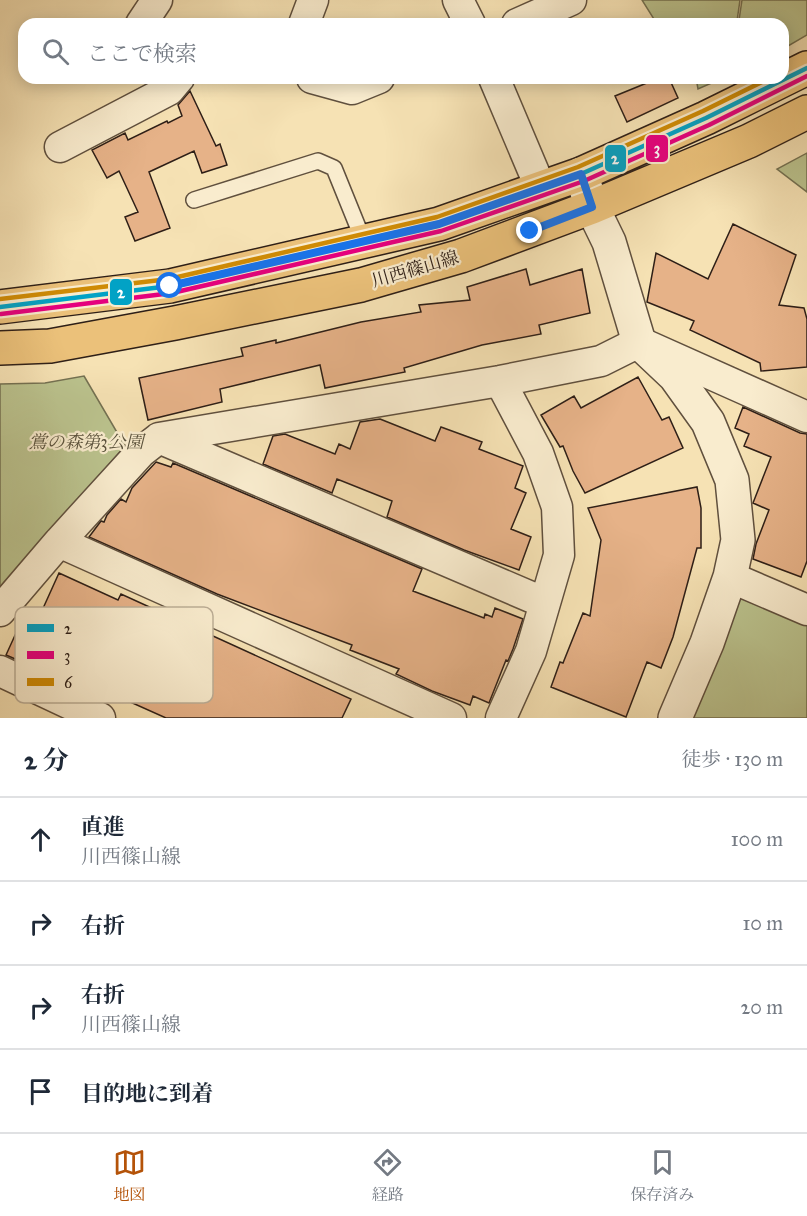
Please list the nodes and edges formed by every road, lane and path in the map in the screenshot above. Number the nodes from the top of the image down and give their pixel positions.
1 (157, 0) edge
2 (313, 0) edge
3 (458, 0) edge
4 (571, 0) edge
5 (145, 18) edge
6 (306, 18) edge
7 (467, 18) edge
8 (530, 18) edge
9 (807, 68) edge
10 (789, 77) edge
11 (174, 84) edge
12 (335, 84) edge
13 (363, 84) edge
14 (497, 84) edge
15 (775, 84) edge
16 (807, 111) edge
17 (60, 147) dead end
18 (581, 174) junction
19 (541, 189) junction
20 (194, 200) dead end
21 (592, 207) junction
22 (364, 242) junction
23 (0, 307) edge
24 (639, 342) junction
25 (0, 348) edge
26 (500, 381) junction
27 (807, 417) edge
28 (159, 438) junction
29 (59, 542) junction
30 (730, 577) junction
31 (545, 603) junction
32 (204, 607) edge
33 (807, 610) edge
34 (0, 611) edge
35 (213, 611) edge
36 (0, 671) edge
37 (15, 678) edge
38 (68, 703) edge
39 (100, 718) edge
40 (451, 718) edge
41 (501, 718) edge
42 (675, 718) edge

1 - 5 street
2 - 6 street
3 - 7 street
4 - 8 street
9 - 10 main road, 川西篠山線
11 - 17 street
12 - 13 street
14 - 19 street
15 - 18 main road, 川西篠山線
16 - 21 main road, 川西篠山線
18 - 19 main road, 川西篠山線
18 - 21 street
19 - 22 main road, 川西篠山線
20 - 22 lane
21 - 24 street
21 - 25 main road, 川西篠山線
22 - 23 main road, 川西篠山線
24 - 26 street
24 - 27 street
24 - 30 street
26 - 28 street
26 - 31 street
28 - 29 street
28 - 31 street
29 - 32 street
29 - 34 street
30 - 33 street
30 - 42 street
31 - 41 street
35 - 40 street
36 - 37 street
38 - 39 street

